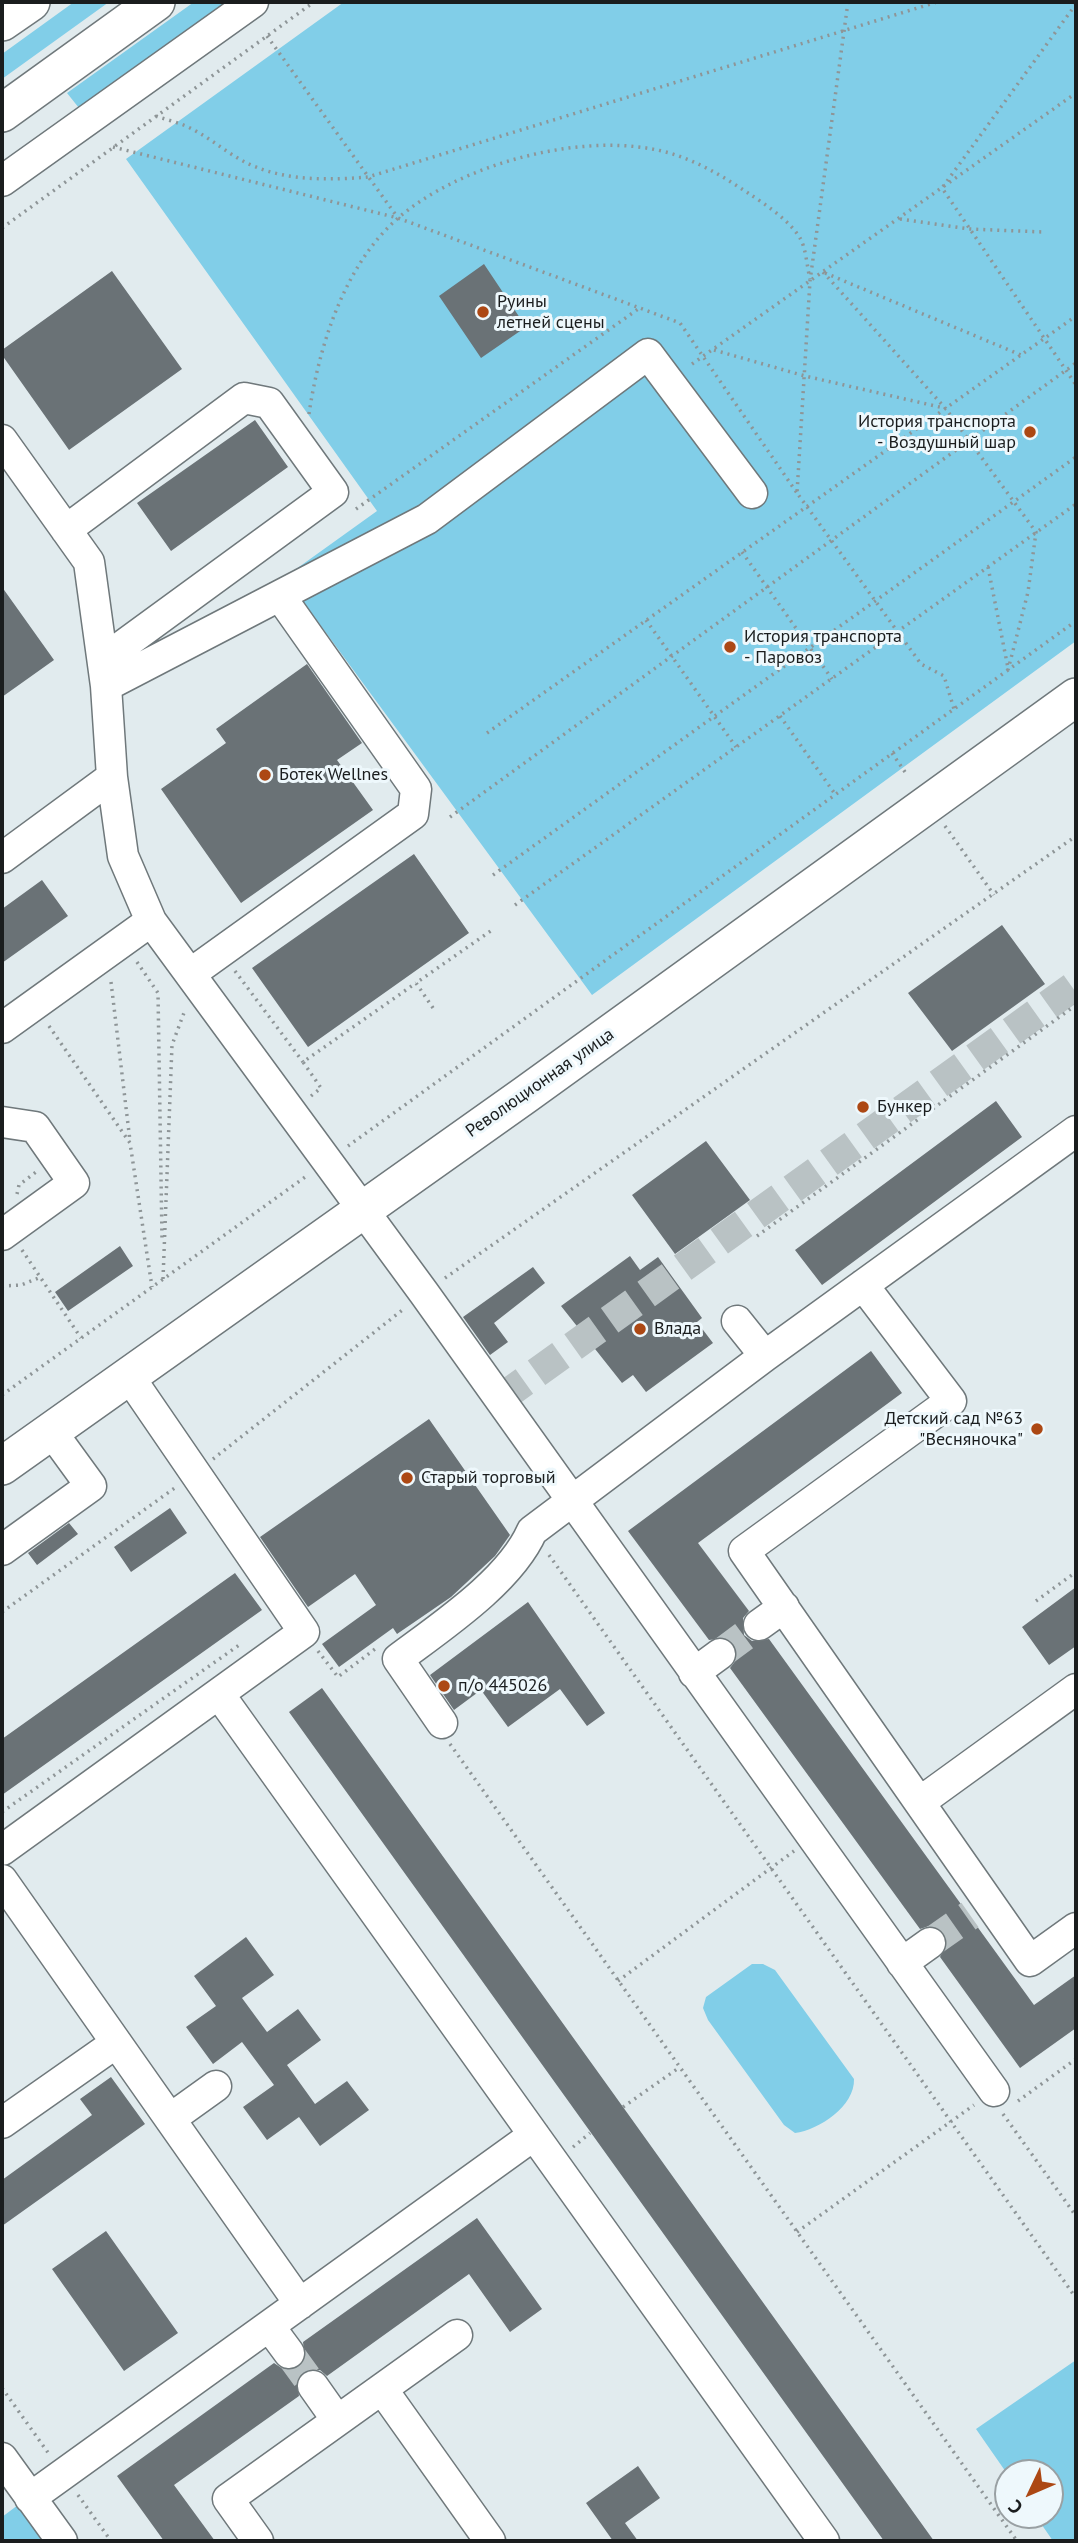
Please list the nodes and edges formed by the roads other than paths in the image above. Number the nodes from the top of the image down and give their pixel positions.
1 (31, 2) edge
2 (156, 2) edge
3 (253, 2) edge
4 (2, 22) edge
5 (2, 113) edge
6 (2, 181) edge
7 (2, 440) edge
8 (751, 493) dead end
9 (66, 530) junction
10 (280, 596) junction
11 (105, 673) junction
12 (1076, 696) edge
13 (112, 778) junction
14 (2, 858) edge
15 (151, 921) junction
16 (192, 977) junction
17 (2, 1028) edge
18 (2, 1122) edge
19 (1076, 1131) edge
20 (363, 1209) junction
21 (5, 1232) edge
22 (863, 1285) junction
23 (737, 1321) dead end
24 (765, 1356) junction
25 (128, 1375) junction
26 (51, 1430) junction
27 (2, 1466) edge
28 (573, 1500) junction
29 (2, 1550) edge
30 (784, 1607) junction
31 (759, 1625) tunnel mouth
32 (720, 1654) tunnel mouth
33 (694, 1673) junction
34 (1076, 1689) edge
35 (219, 1694) junction
36 (446, 1733) road end
37 (920, 1802) junction
38 (2, 1850) edge
39 (2, 1880) edge
40 (1076, 1928) edge
41 (930, 1943) tunnel mouth
42 (902, 1963) junction
43 (117, 2043) junction
44 (216, 2086) dead end
45 (994, 2091) road end
46 (170, 2119) junction
47 (2, 2123) edge
48 (534, 2135) junction
49 (300, 2304) junction
50 (269, 2326) junction
51 (457, 2335) dead end
52 (289, 2353) tunnel mouth
53 (313, 2386) tunnel mouth
54 (382, 2389) junction
55 (337, 2420) junction
56 (2, 2458) edge
57 (30, 2498) junction
58 (62, 2541) edge
59 (258, 2541) edge
60 (490, 2541) edge
61 (824, 2541) edge

1 - 4 main road
2 - 5 main road
3 - 6 street
7 - 9 street
8 - 10 street
9 - 11 street
9 - 11 street
10 - 11 street
10 - 16 street
11 - 13 street
12 - 20 main road, Революционная улица
13 - 14 street
13 - 15 street
15 - 16 street
15 - 17 street
16 - 20 street
18 - 21 street
19 - 22 street
20 - 25 main road, Революционная улица
20 - 28 street
22 - 24 street
22 - 30 street
23 - 24 street
24 - 28 street
25 - 26 main road, Революционная улица
25 - 35 street
26 - 27 main road, Революционная улица
26 - 29 street
28 - 33 street
28 - 36 street
30 - 31 street
30 - 37 street
32 - 33 street
33 - 42 street
34 - 37 street
35 - 38 street
35 - 48 street
37 - 40 street
39 - 43 street
41 - 42 street
42 - 45 street
43 - 46 street
43 - 47 street
44 - 46 street
46 - 49 street
48 - 49 street
48 - 61 street
49 - 50 street
50 - 52 street
50 - 57 street
51 - 54 street
53 - 55 street
54 - 55 street
54 - 60 street
55 - 59 street
56 - 57 street
57 - 58 street

